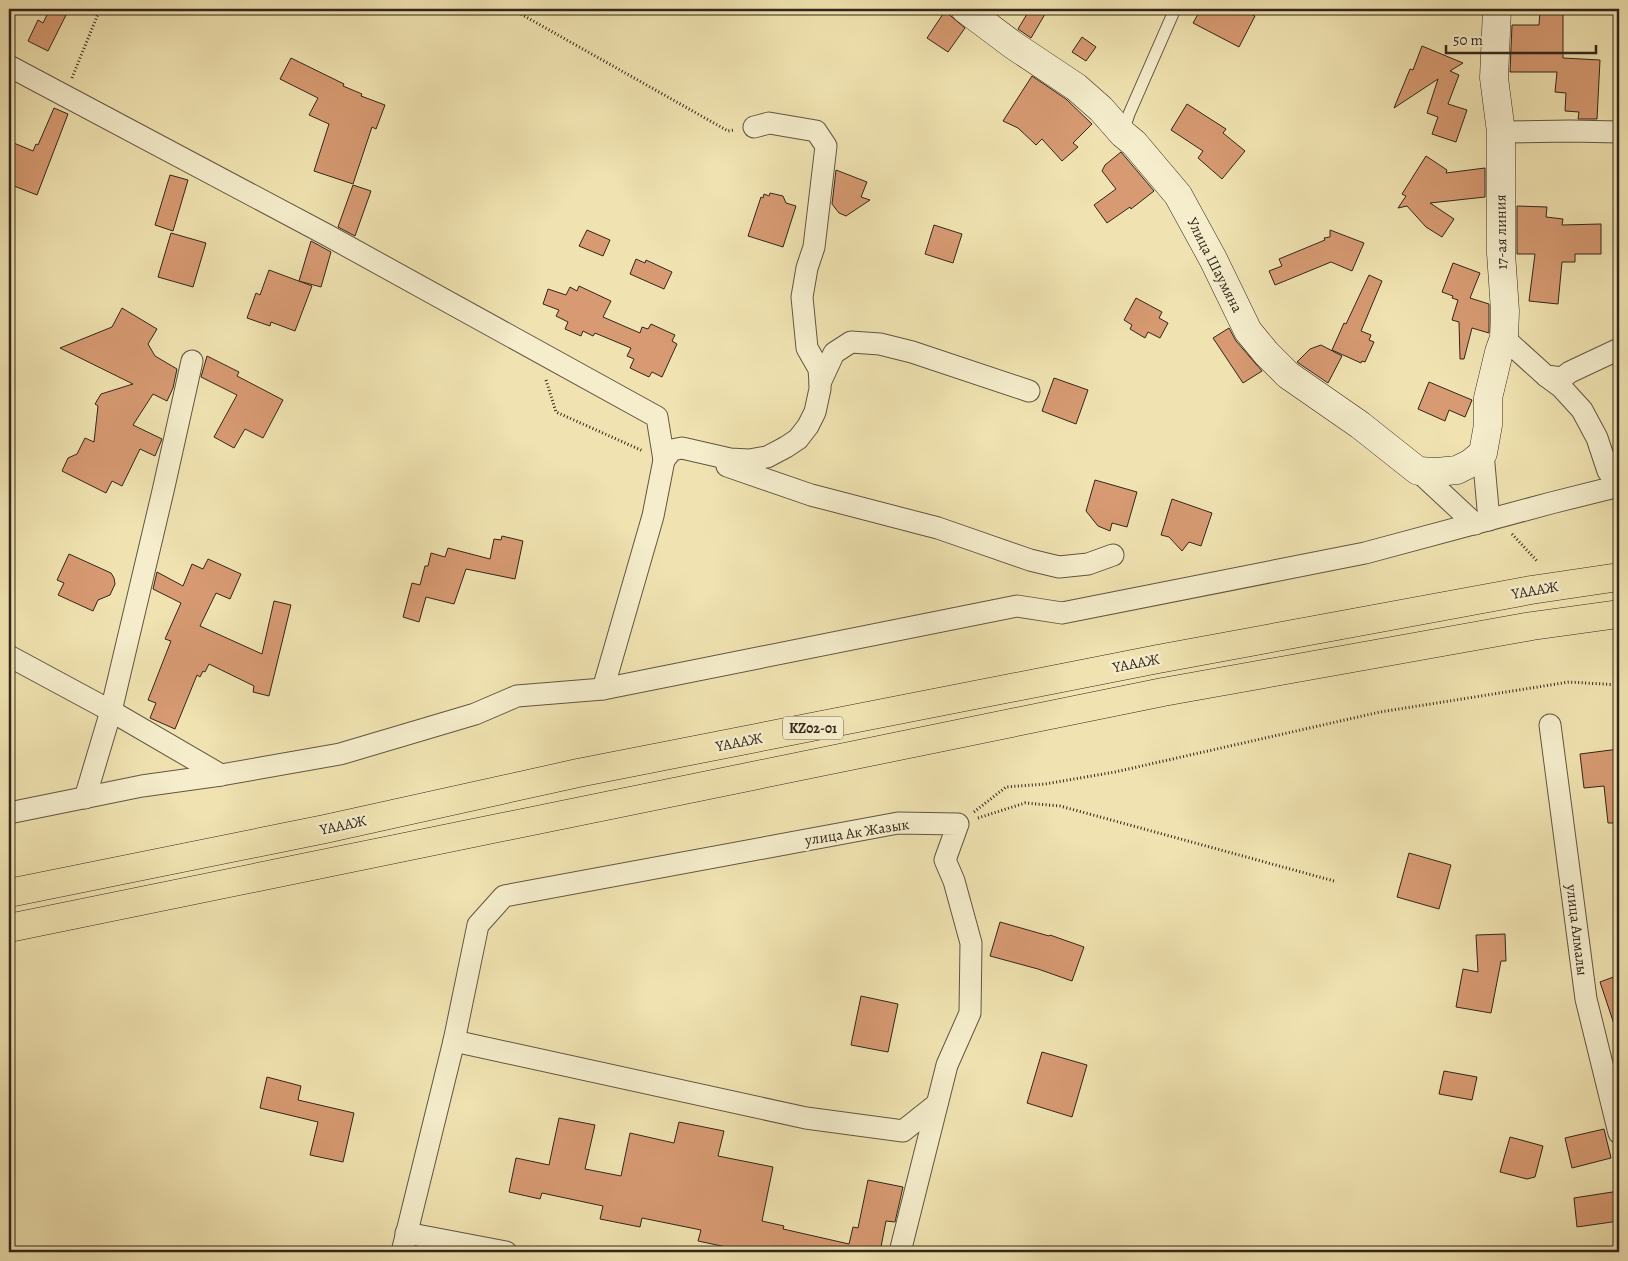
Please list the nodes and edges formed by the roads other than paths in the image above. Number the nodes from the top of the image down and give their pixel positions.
1 (965, 9) edge
2 (1175, 9) edge
3 (1497, 9) edge
4 (9, 66) edge
5 (754, 127) road end
6 (1500, 132) junction
7 (1619, 132) edge
8 (1123, 134) junction
9 (1504, 338) junction
10 (1619, 349) edge
11 (192, 361) dead end
12 (1579, 368) junction
13 (1546, 376) junction
14 (820, 383) junction
15 (1029, 391) dead end
16 (1582, 410) junction
17 (705, 453) junction
18 (1483, 453) junction
19 (664, 460) junction
20 (1418, 471) junction
21 (1619, 486) edge
22 (1487, 520) junction
23 (1113, 555) dead end
24 (1619, 577) edge
25 (1619, 614) edge
26 (9, 656) edge
27 (603, 689) junction
28 (111, 711) junction
29 (1550, 725) dead end
30 (221, 775) junction
31 (84, 798) junction
32 (9, 814) edge
33 (9, 893) edge
34 (9, 928) edge
35 (454, 1042) junction
36 (937, 1104) junction
37 (1619, 1133) edge
38 (404, 1243) edge
39 (506, 1252) edge
40 (900, 1252) edge

1 - 8 street, Улица Шаумяна
2 - 8 lane
3 - 6 street, 17-ая линия
4 - 19 street
5 - 14 street
6 - 7 street
6 - 9 street, 17-ая линия
8 - 20 street, Улица Шаумяна
9 - 13 street
9 - 18 street, 17-ая линия
10 - 12 street
11 - 28 street
12 - 13 street
12 - 16 street
13 - 16 street
14 - 15 street
14 - 17 street
16 - 21 street
17 - 19 street
17 - 23 street
18 - 20 street
18 - 22 street
19 - 27 street
20 - 22 street
21 - 22 street
22 - 27 street
24 - 33 highway, ҮАААЖ / KZ02-01
25 - 34 highway, KZ02-01
26 - 28 street
27 - 30 street
28 - 30 street
28 - 31 street
29 - 37 street, улица Алмалы
30 - 31 street
31 - 32 street
35 - 36 street
35 - 36 street, улица Ак Жазык
35 - 38 street, улица Ак Жазык
36 - 40 street
38 - 39 street

